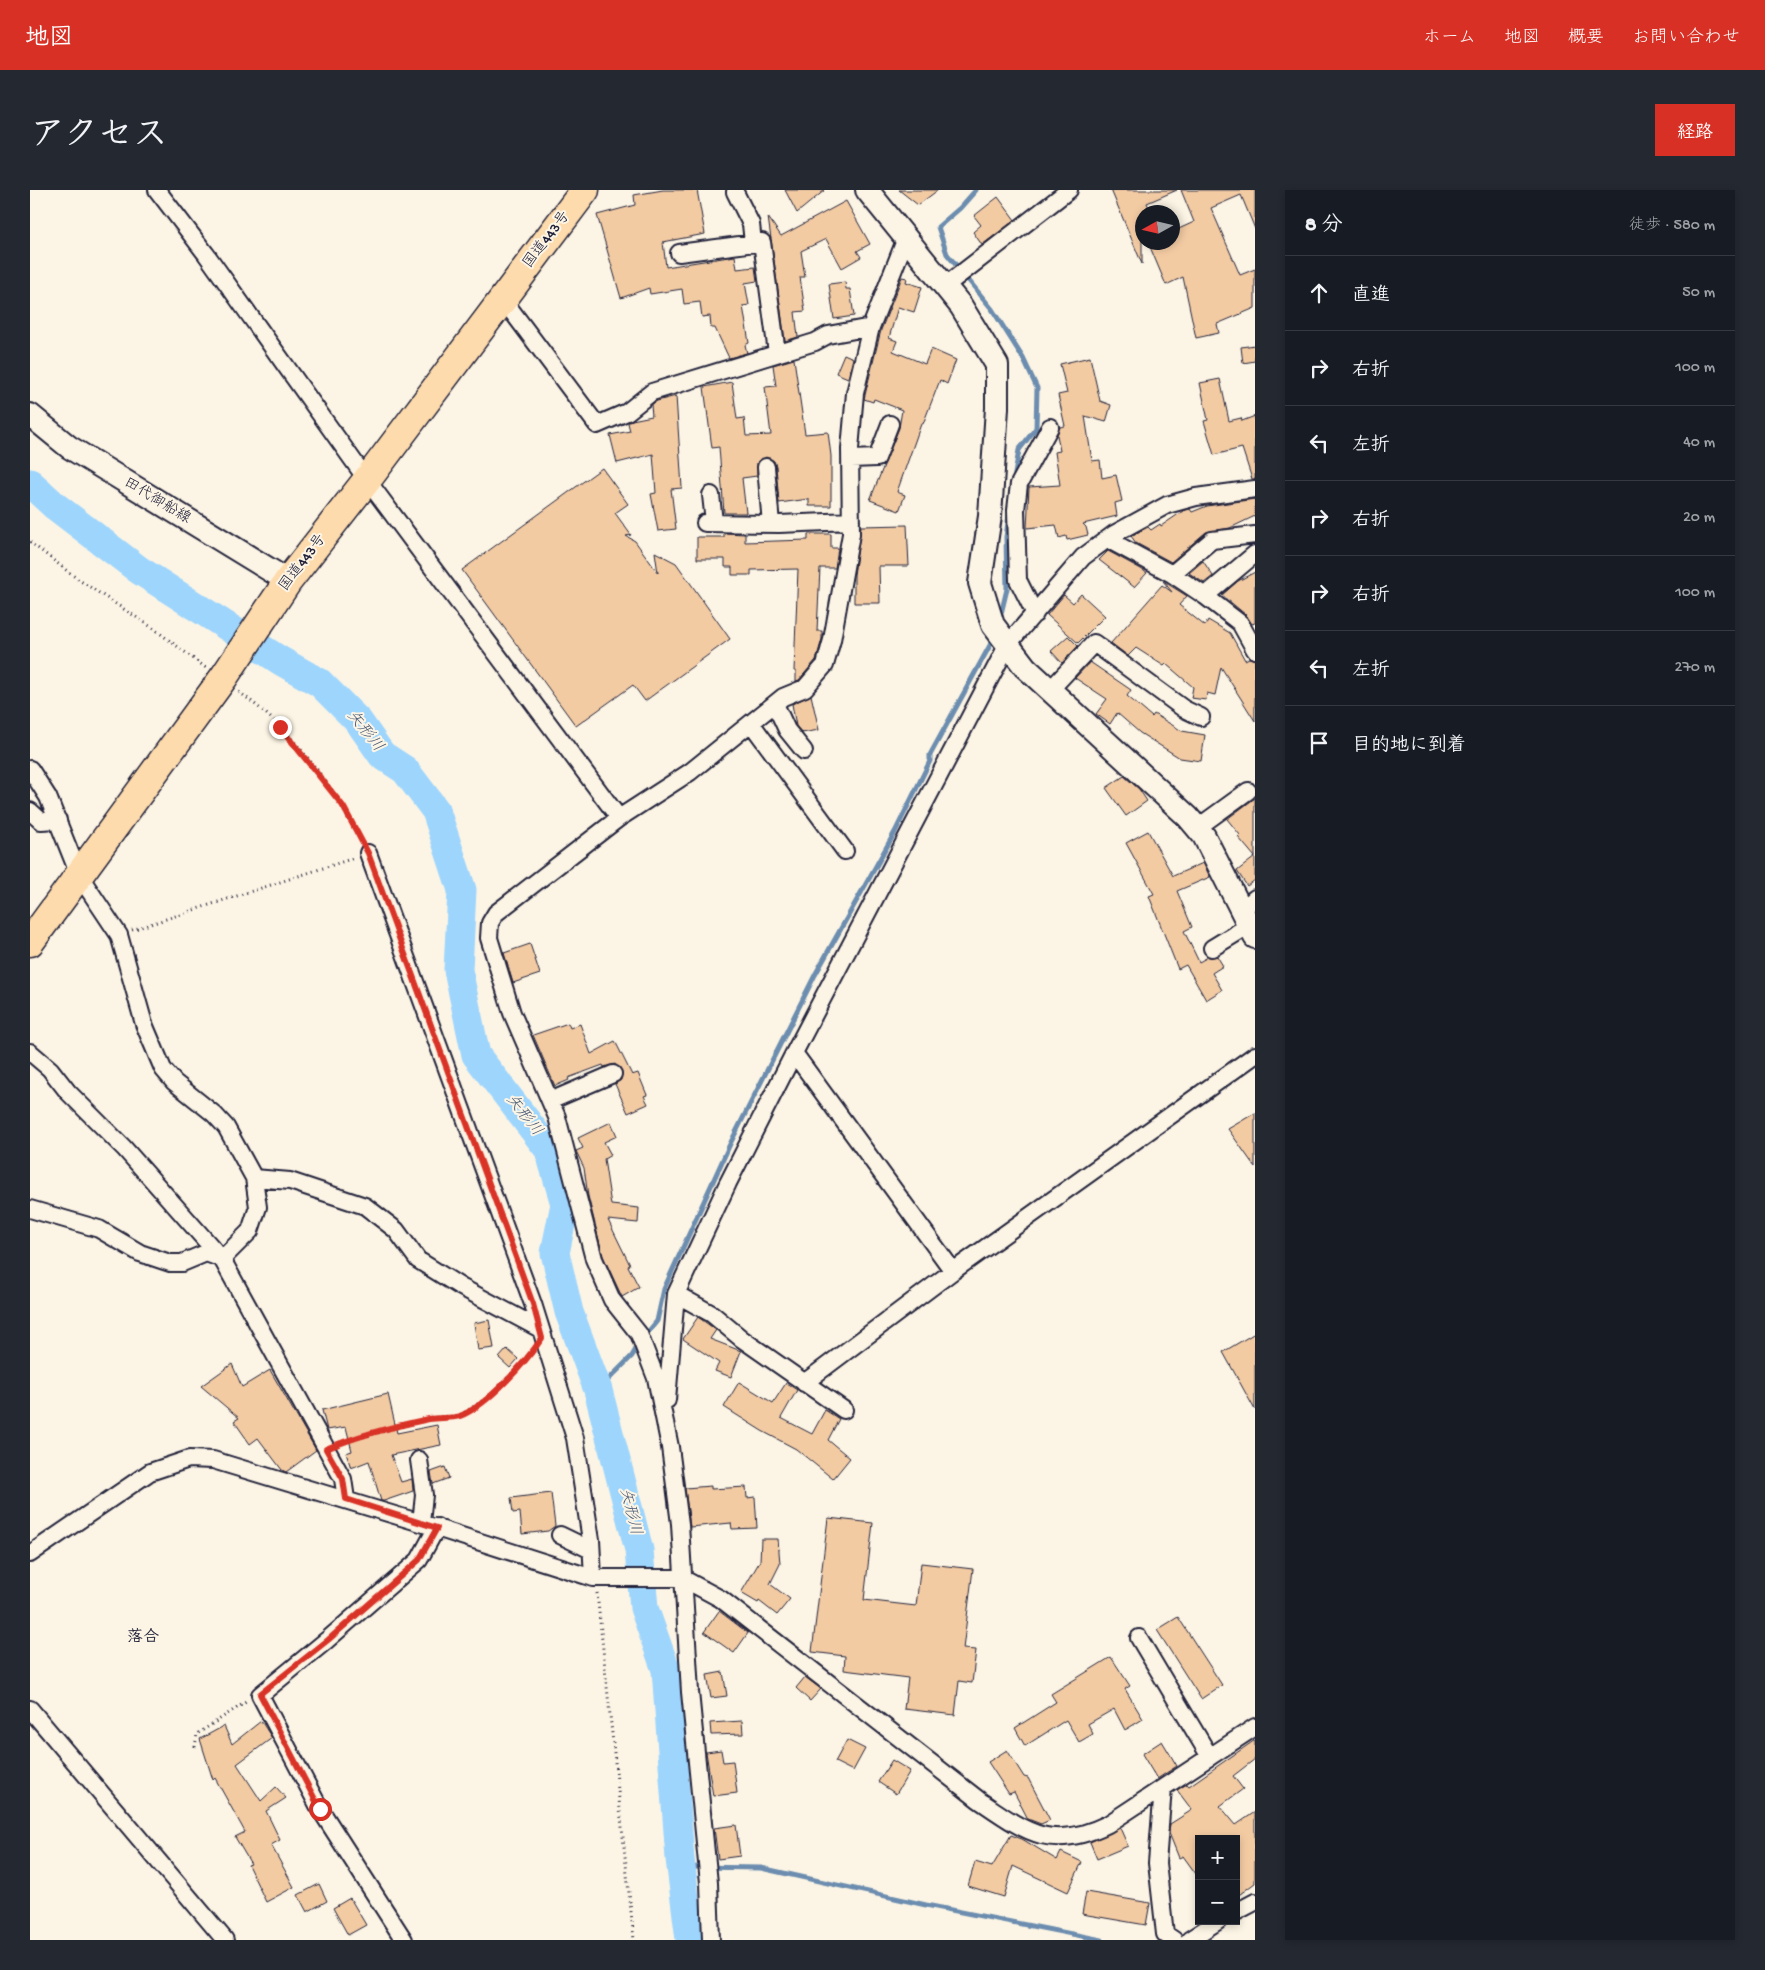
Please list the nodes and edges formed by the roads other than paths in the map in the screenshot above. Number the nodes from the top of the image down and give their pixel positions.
1 (157, 190) edge
2 (585, 190) edge
3 (867, 190) edge
4 (1069, 190) edge
5 (735, 192) dead end
6 (906, 238) junction
7 (753, 243) junction
8 (680, 252) dead end
9 (945, 286) junction
10 (502, 298) junction
11 (871, 327) junction
12 (777, 353) junction
13 (30, 415) edge
14 (890, 424) dead end
15 (1050, 426) dead end
16 (850, 458) junction
17 (766, 467) dead end
18 (367, 480) junction
19 (1255, 489) edge
20 (711, 495) dead end
21 (851, 521) junction
22 (771, 524) junction
23 (1255, 535) edge
24 (1107, 539) junction
25 (1255, 554) edge
26 (1172, 574) junction
27 (288, 581) junction
28 (1205, 596) junction
29 (1035, 614) junction
30 (1253, 640) edge
31 (1008, 644) junction
32 (1050, 690) junction
33 (775, 704) junction
34 (1201, 716) dead end
35 (751, 723) junction
36 (804, 751) dead end
37 (30, 769) edge
38 (1248, 791) dead end
39 (30, 811) edge
40 (619, 818) junction
41 (58, 820) junction
42 (1197, 828) junction
43 (845, 851) dead end
44 (368, 853) road end
45 (79, 875) junction
46 (1250, 916) edge
47 (30, 942) edge
48 (1212, 948) dead end
49 (794, 1053) junction
50 (34, 1054) edge
51 (1255, 1055) edge
52 (613, 1074) dead end
53 (550, 1101) junction
54 (254, 1178) junction
55 (30, 1209) edge
56 (222, 1259) junction
57 (954, 1271) junction
58 (676, 1294) junction
59 (541, 1333) junction
60 (804, 1383) junction
61 (844, 1410) dead end
62 (666, 1425) junction
63 (419, 1460) dead end
64 (346, 1499) junction
65 (421, 1522) junction
66 (437, 1528) junction
67 (560, 1534) dead end
68 (591, 1550) junction
69 (30, 1554) edge
70 (677, 1577) junction
71 (598, 1578) junction
72 (1139, 1638) dead end
73 (30, 1709) edge
74 (1255, 1727) edge
75 (1210, 1757) junction
76 (1163, 1788) junction
77 (1255, 1902) edge
78 (1240, 1910) edge
79 (1212, 1925) edge
80 (225, 1940) edge
81 (404, 1940) edge
82 (711, 1940) edge
83 (1174, 1940) edge
84 (1189, 1940) edge

1 - 18 street
2 - 10 highway, 国道443号
3 - 6 street
4 - 9 street
5 - 7 street
6 - 9 street
6 - 11 street
7 - 8 street
7 - 12 street
9 - 31 street
10 - 12 street
10 - 18 highway, 国道443号
11 - 12 street
11 - 16 street
13 - 27 street, 田代御船線
14 - 16 street
15 - 29 street
16 - 21 street
17 - 22 street
18 - 27 highway, 国道443号
18 - 40 street
19 - 24 street
20 - 22 street
21 - 22 street
21 - 33 street
23 - 26 street
24 - 26 street
24 - 29 street
25 - 28 street
26 - 28 street
27 - 45 highway, 国道443号
28 - 30 street
29 - 31 street
31 - 32 street
31 - 49 street
32 - 34 street
32 - 42 street
33 - 35 street
33 - 36 street
35 - 40 street
35 - 43 street
37 - 41 street
38 - 42 street
39 - 41 street
40 - 53 street
41 - 45 street
42 - 46 street
44 - 59 street
45 - 47 highway, 国道443号
45 - 54 street
46 - 48 street
49 - 57 street
49 - 58 street
50 - 56 street
51 - 57 street
52 - 53 street
53 - 62 street
54 - 56 street
54 - 59 street
55 - 56 street
56 - 64 street
57 - 60 street
58 - 60 street
58 - 62 street
59 - 68 street
60 - 61 street
62 - 70 street
63 - 65 street
64 - 65 street
64 - 69 street
65 - 66 street
66 - 71 street
66 - 81 street
67 - 68 street
68 - 71 street
70 - 71 street
70 - 76 street
70 - 82 street
72 - 75 street
73 - 80 street
74 - 75 street
75 - 76 street
76 - 83 street
77 - 78 street
79 - 84 street

